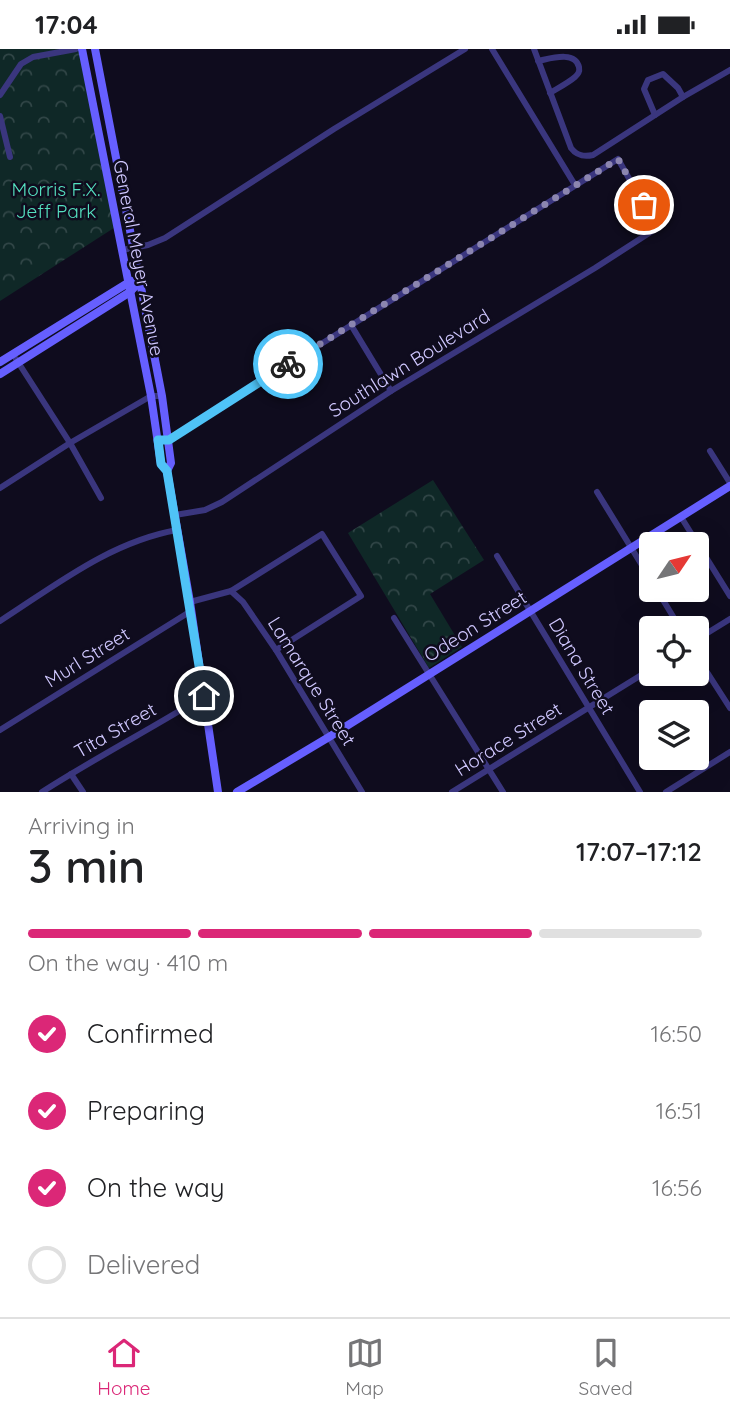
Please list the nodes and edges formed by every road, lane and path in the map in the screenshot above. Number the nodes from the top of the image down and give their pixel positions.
1 (76, 49) edge
2 (82, 49) edge
3 (95, 49) edge
4 (465, 49) edge
5 (492, 49) edge
6 (534, 49) edge
7 (538, 61) junction
8 (730, 70) edge
9 (550, 93) junction
10 (0, 95) edge
11 (683, 97) junction
12 (655, 115) junction
13 (0, 116) edge
14 (10, 157) dead end
15 (575, 185) junction
16 (134, 249) junction
17 (122, 250) junction
18 (141, 280) junction
19 (128, 282) junction
20 (130, 292) junction
21 (351, 325) junction
22 (13, 354) junction
23 (0, 362) edge
24 (18, 362) junction
25 (0, 374) edge
26 (391, 391) junction
27 (151, 396) junction
28 (162, 396) junction
29 (158, 440) junction
30 (169, 440) junction
31 (70, 443) junction
32 (710, 451) dead end
33 (167, 471) junction
34 (730, 484) edge
35 (0, 488) edge
36 (597, 492) dead end
37 (101, 498) dead end
38 (174, 515) junction
39 (681, 517) junction
40 (177, 530) junction
41 (632, 549) junction
42 (497, 557) dead end
43 (639, 560) edge
44 (231, 591) junction
45 (730, 596) edge
46 (191, 607) junction
47 (530, 611) junction
48 (394, 618) dead end
49 (730, 619) edge
50 (0, 621) edge
51 (709, 633) edge
52 (276, 650) junction
53 (429, 674) junction
54 (709, 675) edge
55 (639, 676) edge
56 (204, 696) junction
57 (589, 707) junction
58 (730, 708) edge
59 (0, 730) edge
60 (329, 737) junction
61 (730, 752) edge
62 (488, 769) junction
63 (71, 774) junction
64 (42, 792) edge
65 (83, 792) edge
66 (218, 792) edge
67 (237, 792) edge
68 (362, 792) edge
69 (452, 792) edge
70 (503, 792) edge
71 (640, 792) edge
72 (666, 792) edge

1 - 10 street
2 - 17 main road, General Meyer Avenue
3 - 16 main road, General Meyer Avenue
4 - 16 street
5 - 15 street
6 - 7 street
7 - 9 street
7 - 9 street
8 - 11 street
9 - 12 street
11 - 12 street
11 - 12 street
13 - 14 street
15 - 21 street
15 - 26 street, Southlawn Boulevard
16 - 17 street
16 - 18 main road, General Meyer Avenue
17 - 19 main road, General Meyer Avenue
18 - 19 main road
18 - 20 main road
18 - 28 main road, General Meyer Avenue
19 - 20 main road, General Meyer Avenue
19 - 22 main road
20 - 24 main road
20 - 27 main road, General Meyer Avenue
21 - 26 street
21 - 30 street
22 - 23 main road
22 - 24 street
24 - 25 main road
24 - 31 street
26 - 38 street, Southlawn Boulevard
27 - 28 street
27 - 29 main road, General Meyer Avenue
27 - 31 street
28 - 30 main road, General Meyer Avenue
29 - 30 street
29 - 33 main road, General Meyer Avenue
30 - 33 main road, General Meyer Avenue
31 - 35 street
31 - 37 street
32 - 34 street
33 - 38 main road, General Meyer Avenue
34 - 39 main road, Odeon Street
36 - 41 street
38 - 40 main road, General Meyer Avenue
39 - 41 main road, Odeon Street
39 - 45 street
40 - 46 main road, General Meyer Avenue
40 - 50 street
41 - 43 street
41 - 47 main road, Odeon Street
42 - 47 street, Diana Street
44 - 46 street, Murl Street
44 - 52 street, Lamarque Street
44 - 52 street, Murl Street
46 - 56 main road, General Meyer Avenue
46 - 59 street, Murl Street
47 - 53 main road, Odeon Street
47 - 57 street, Diana Street
48 - 53 street
49 - 51 street
52 - 60 street, Lamarque Street
53 - 60 main road, Odeon Street
53 - 62 street
54 - 58 street
55 - 57 street, Horace Street
56 - 63 street, Tita Street
56 - 66 main road, General Meyer Avenue
57 - 62 street, Horace Street
57 - 71 street, Diana Street
60 - 67 main road, Odeon Street
60 - 68 street, Lamarque Street
61 - 72 street
62 - 69 street, Horace Street
62 - 70 street
63 - 64 street, Tita Street
63 - 65 street

